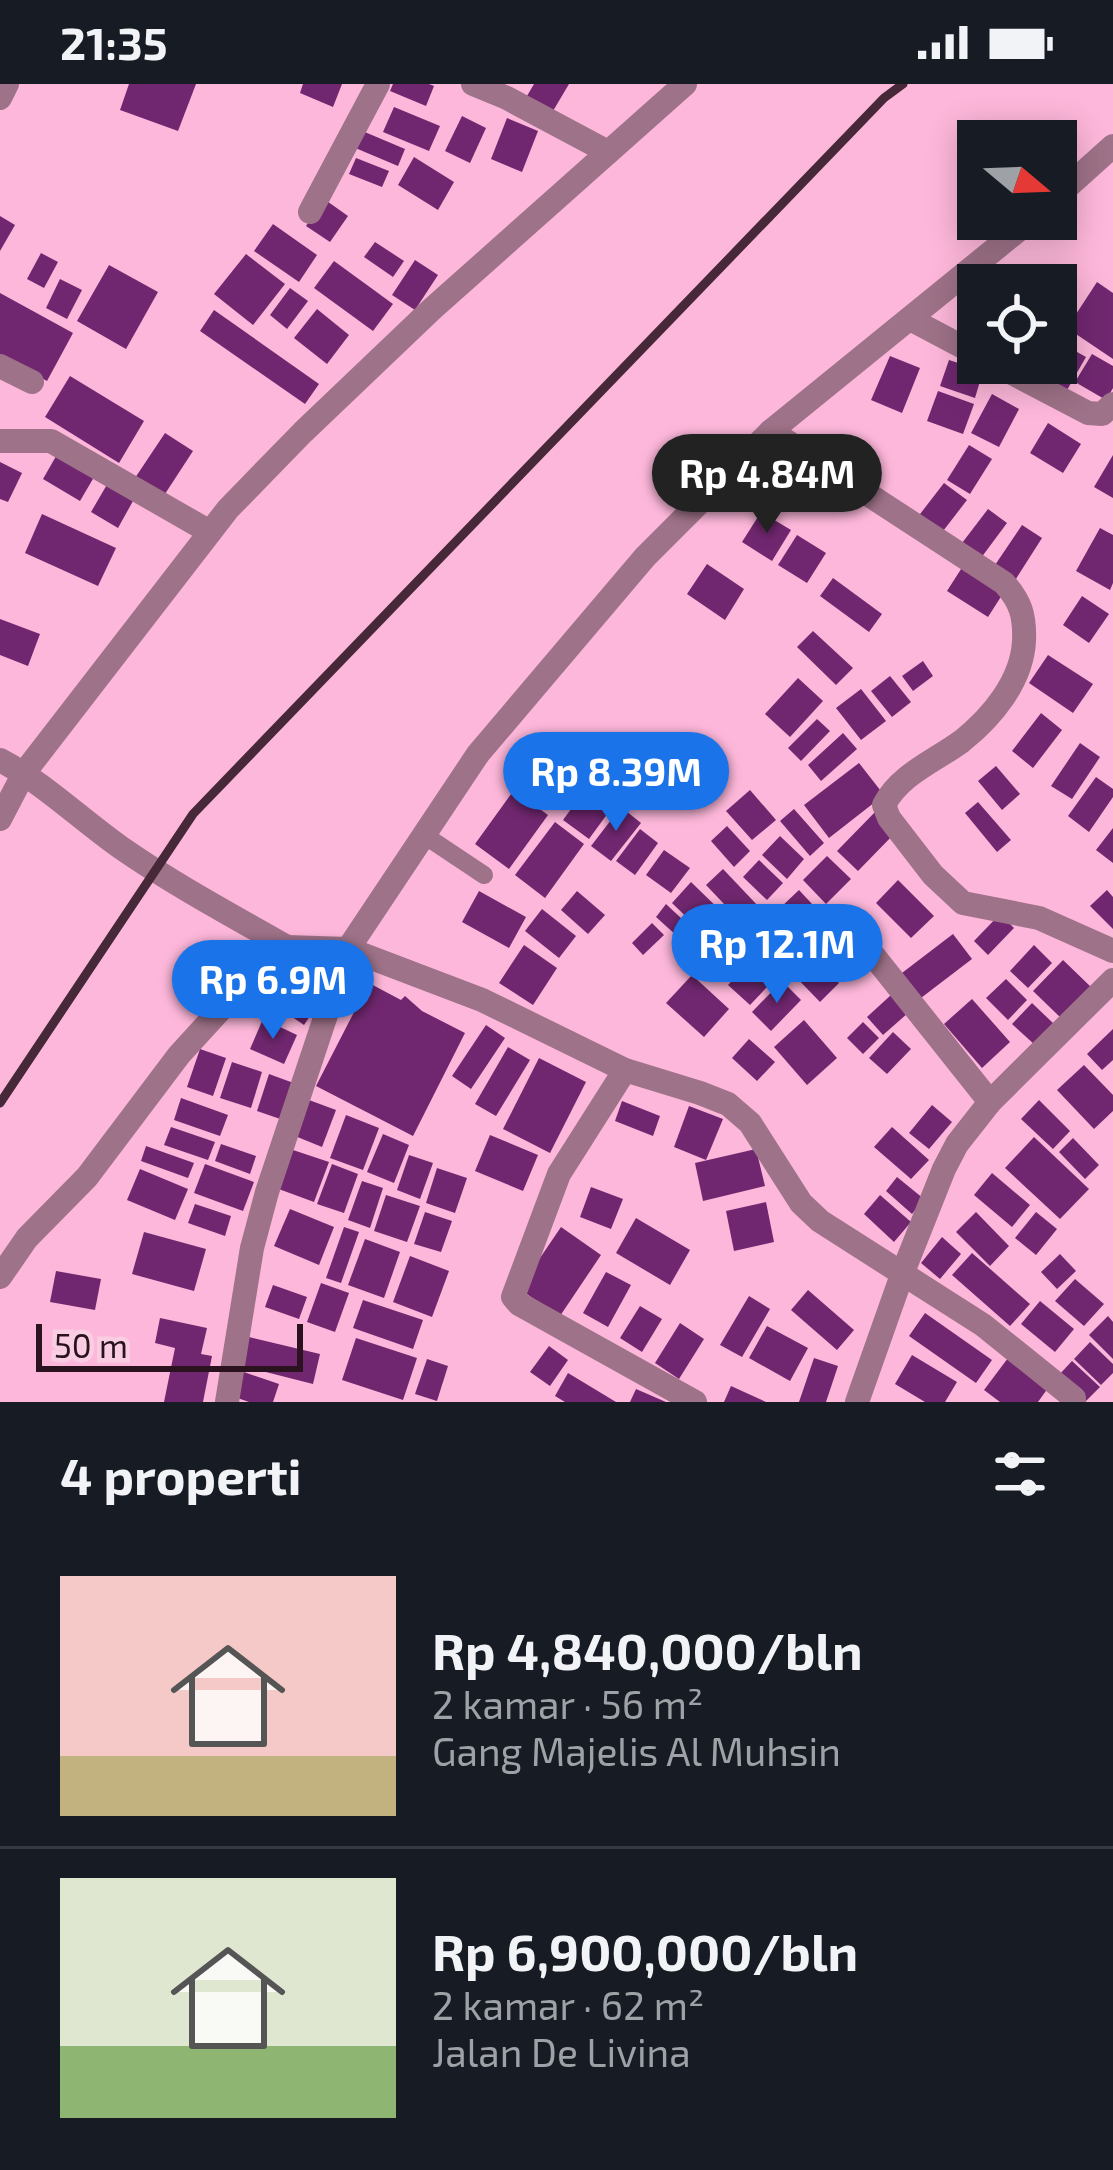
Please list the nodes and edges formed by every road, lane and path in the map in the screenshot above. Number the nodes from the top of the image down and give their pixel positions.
1 (8, 84) edge
2 (377, 84) edge
3 (473, 84) edge
4 (685, 84) edge
5 (0, 98) edge
6 (1113, 146) edge
7 (608, 152) junction
8 (1077, 178) edge
9 (310, 212) dead end
10 (1006, 240) edge
11 (910, 319) junction
12 (957, 344) edge
13 (0, 366) edge
14 (32, 382) dead end
15 (1033, 384) edge
16 (1113, 404) edge
17 (771, 431) junction
18 (0, 442) edge
19 (210, 532) junction
20 (0, 760) edge
21 (24, 773) junction
22 (0, 819) edge
23 (424, 836) junction
24 (484, 875) dead end
25 (846, 921) dead end
26 (286, 947) junction
27 (348, 949) junction
28 (1113, 951) edge
29 (1113, 980) edge
30 (625, 1070) junction
31 (990, 1102) junction
32 (903, 1272) junction
33 (0, 1277) edge
34 (860, 1401) edge
35 (227, 1402) edge
36 (694, 1402) edge
37 (1074, 1402) edge

1 - 5 street
2 - 9 street
3 - 7 street
4 - 7 street
6 - 8 street
7 - 19 street
10 - 11 street
11 - 12 street
11 - 17 street
13 - 14 street
15 - 16 street
17 - 23 street
17 - 28 street
18 - 19 street
19 - 21 street
20 - 21 street
21 - 22 street
21 - 26 street
23 - 24 lane
23 - 27 street
25 - 31 street
26 - 27 street
26 - 33 street
27 - 30 street
27 - 35 street
29 - 31 street
30 - 32 street
30 - 36 street
31 - 32 street
32 - 34 street
32 - 37 street

